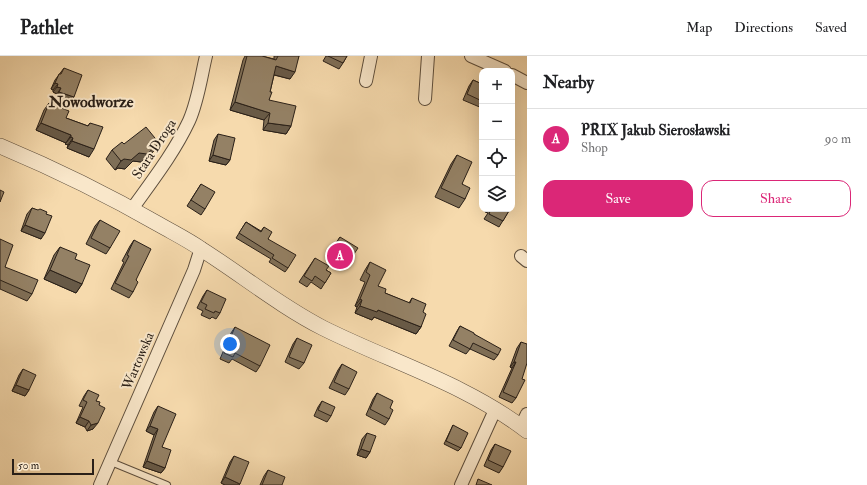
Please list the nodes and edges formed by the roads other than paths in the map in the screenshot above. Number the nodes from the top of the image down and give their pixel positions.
1 (206, 56) edge
2 (371, 56) edge
3 (428, 56) edge
4 (471, 56) edge
5 (498, 68) edge
6 (515, 77) edge
7 (366, 81) dead end
8 (527, 83) edge
9 (425, 99) dead end
10 (0, 146) edge
11 (132, 209) junction
12 (201, 248) junction
13 (495, 410) junction
14 (525, 424) edge
15 (111, 462) junction
16 (100, 485) edge
17 (167, 485) edge
18 (461, 485) edge

1 - 11 street, Stara Droga
2 - 7 street
3 - 9 street
4 - 5 street
6 - 8 street
10 - 11 street
11 - 12 street
12 - 13 street
12 - 15 street, Wartowska
13 - 14 street
13 - 18 street
15 - 16 street, Wartowska
15 - 17 lane

